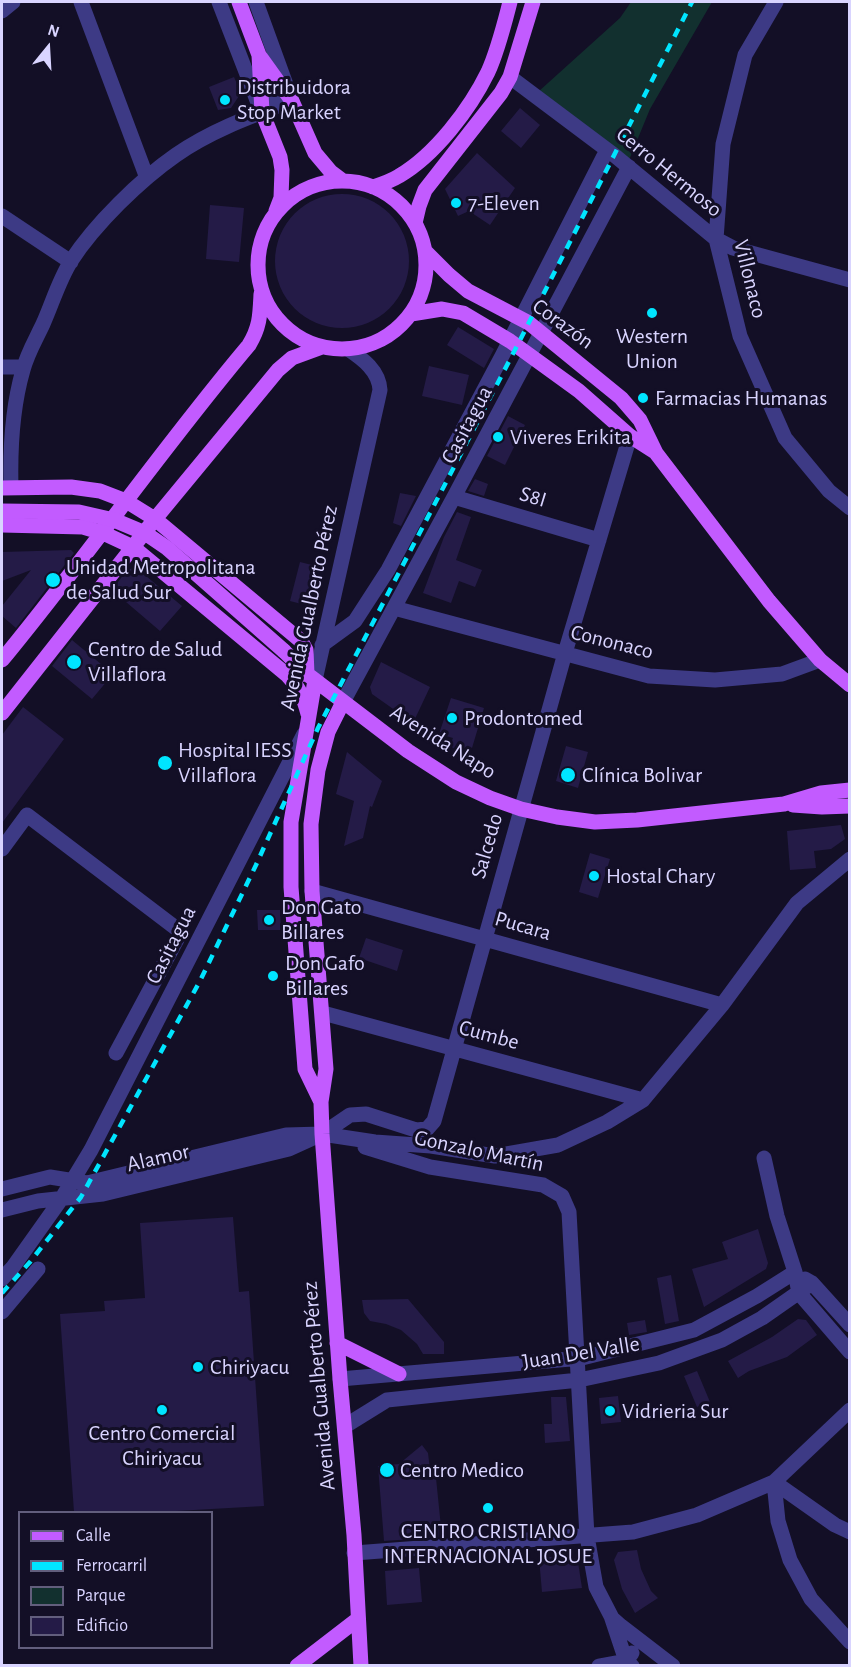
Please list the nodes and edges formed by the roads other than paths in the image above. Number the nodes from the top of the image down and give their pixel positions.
1 (13, 2) edge
2 (81, 2) edge
3 (219, 2) edge
4 (239, 2) edge
5 (256, 2) edge
6 (510, 2) edge
7 (533, 2) edge
8 (776, 2) edge
9 (2, 11) edge
10 (259, 55) junction
11 (510, 77) junction
12 (292, 101) junction
13 (267, 107) junction
14 (607, 150) junction
15 (630, 167) junction
16 (147, 178) junction
17 (343, 181) junction
18 (374, 187) junction
19 (276, 211) junction
20 (2, 216) edge
21 (415, 223) junction
22 (716, 239) junction
23 (425, 251) junction
24 (71, 262) junction
25 (849, 280) edge
26 (261, 291) junction
27 (411, 314) junction
28 (520, 320) junction
29 (542, 333) junction
30 (510, 341) junction
31 (322, 347) junction
32 (348, 349) junction
33 (529, 355) junction
34 (2, 367) edge
35 (23, 367) junction
36 (630, 436) junction
37 (656, 453) junction
38 (6, 487) edge
39 (454, 497) junction
40 (126, 501) junction
41 (849, 508) edge
42 (2, 510) edge
43 (155, 519) junction
44 (2, 525) edge
45 (103, 533) junction
46 (599, 540) junction
47 (134, 547) junction
48 (394, 608) junction
49 (322, 645) junction
50 (565, 653) junction
51 (2, 660) edge
52 (820, 660) junction
53 (287, 675) junction
54 (311, 677) junction
55 (849, 685) edge
56 (343, 702) junction
57 (2, 712) edge
58 (307, 729) junction
59 (849, 790) edge
60 (784, 804) junction
61 (849, 806) edge
62 (521, 809) junction
63 (2, 849) edge
64 (849, 860) edge
65 (312, 891) junction
66 (484, 939) junction
67 (722, 1005) junction
68 (323, 1013) junction
69 (453, 1049) junction
70 (116, 1053) dead end
71 (643, 1100) junction
72 (321, 1102) junction
73 (427, 1129) joint
74 (322, 1134) junction
75 (764, 1158) dead end
76 (73, 1180) junction
77 (2, 1189) edge
78 (62, 1198) junction
79 (2, 1210) edge
80 (38, 1269) dead end
81 (795, 1272) junction
82 (2, 1279) edge
83 (812, 1283) junction
84 (799, 1293) junction
85 (2, 1312) edge
86 (849, 1325) edge
87 (337, 1343) junction
88 (849, 1352) edge
89 (576, 1359) junction
90 (399, 1374) junction
91 (340, 1379) junction
92 (579, 1380) junction
93 (849, 1410) edge
94 (345, 1426) junction
95 (774, 1482) junction
96 (849, 1532) edge
97 (587, 1536) junction
98 (354, 1553) junction
99 (611, 1616) junction
100 (358, 1619) junction
101 (632, 1635) junction
102 (849, 1642) edge
103 (629, 1663) edge
104 (297, 1665) edge
105 (361, 1665) edge
106 (599, 1665) edge
107 (674, 1665) edge

1 - 9 street
2 - 16 street
3 - 13 street
4 - 10 main road
5 - 12 street
6 - 18 main road
7 - 11 main road
8 - 22 street, Villonaco
10 - 12 main road
10 - 13 main road
11 - 14 street, Cerro Hermoso
11 - 21 main road
12 - 13 street
12 - 17 main road
13 - 16 street
13 - 19 main road
14 - 15 street, Cerro Hermoso
14 - 28 street, Casitagua
15 - 22 street, Cerro Hermoso
15 - 29 street, Casitagua
16 - 24 street
17 - 18 main road
17 - 19 main road
18 - 21 main road
19 - 26 main road
20 - 24 street
21 - 23 main road
22 - 25 street, Cerro Hermoso
22 - 41 street, Villonaco
23 - 27 main road
23 - 28 main road, Corazón
24 - 35 street
26 - 31 main road
26 - 40 main road
27 - 30 main road, Corazón
27 - 32 main road
28 - 29 main road, Corazón
28 - 30 street, Casitagua
29 - 33 street, Casitagua
29 - 37 main road, Corazón
30 - 33 main road, Corazón
30 - 49 street, Casitagua
31 - 32 main road
31 - 43 main road
32 - 49 street, Avenida Gualberto Pérez
33 - 36 main road, Corazón
33 - 39 street, Casitagua
34 - 35 street
35 - 38 street
36 - 37 main road, Corazón
36 - 46 street, Salcedo
37 - 52 main road, Corazón
38 - 40 main road
39 - 46 street, S8I
39 - 48 street, Casitagua
40 - 43 main road
40 - 45 main road
42 - 54 main road, Avenida Napo, bridge
43 - 47 main road
43 - 54 main road
44 - 45 main road
45 - 47 main road
45 - 51 main road
46 - 50 street, Salcedo
47 - 53 main road
47 - 57 main road
48 - 50 street, Cononaco
48 - 56 street, Casitagua
49 - 54 street, Avenida Gualberto Pérez
50 - 52 street, Cononaco
50 - 62 street, Salcedo
52 - 55 main road, Corazón
53 - 54 main road
53 - 58 main road
54 - 56 main road, Avenida Napo
54 - 58 main road, Avenida Gualberto Pérez
56 - 62 main road, Avenida Napo
56 - 65 main road, Avenida Gualberto Pérez
58 - 72 main road, Avenida Gualberto Pérez
58 - 76 street, Casitagua
59 - 60 main road, Avenida Napo
60 - 61 main road, Avenida Napo
60 - 62 main road, Avenida Napo
62 - 66 street, Salcedo
63 - 70 street
64 - 67 street
65 - 66 street, Pucara
65 - 68 main road, Avenida Gualberto Pérez
66 - 67 street, Pucara
66 - 69 street, Salcedo
67 - 71 street
68 - 69 street, Cumbe
68 - 72 main road, Avenida Gualberto Pérez
69 - 71 street, Cumbe
69 - 73 street, Salcedo
71 - 74 street
72 - 74 main road, Avenida Gualberto Pérez
73 - 74 street, Alamor
74 - 76 street, Alamor
74 - 78 street, Alamor
74 - 87 main road, Avenida Gualberto Pérez
74 - 89 street, Gonzalo Martín
75 - 81 street
76 - 77 street, Alamor
76 - 78 street, Casitagua
78 - 79 street, Alamor
78 - 82 street, Casitagua
80 - 85 street
81 - 83 street
81 - 84 street
81 - 89 street, Juan Del Valle
83 - 84 street, Juan Del Valle
83 - 86 street
84 - 88 street
84 - 92 street, Juan Del Valle
87 - 90 main road
87 - 91 main road, Avenida Gualberto Pérez
89 - 90 street, Juan Del Valle
89 - 92 street, Gonzalo Martín
90 - 91 street, Juan Del Valle
91 - 94 main road, Avenida Gualberto Pérez
92 - 94 street, Juan Del Valle
92 - 97 street, Gonzalo Martín
93 - 95 street
94 - 98 main road, Avenida Gualberto Pérez
95 - 96 street
95 - 97 street
95 - 102 street
97 - 98 street
97 - 99 street, Gonzalo Martín
98 - 100 main road, Avenida Gualberto Pérez
99 - 101 street, Gonzalo Martín
99 - 103 street, Gonzalo Martín
100 - 104 main road
100 - 105 main road, Avenida Gualberto Pérez
101 - 103 street
101 - 107 street, Gonzalo Martín
103 - 106 street

